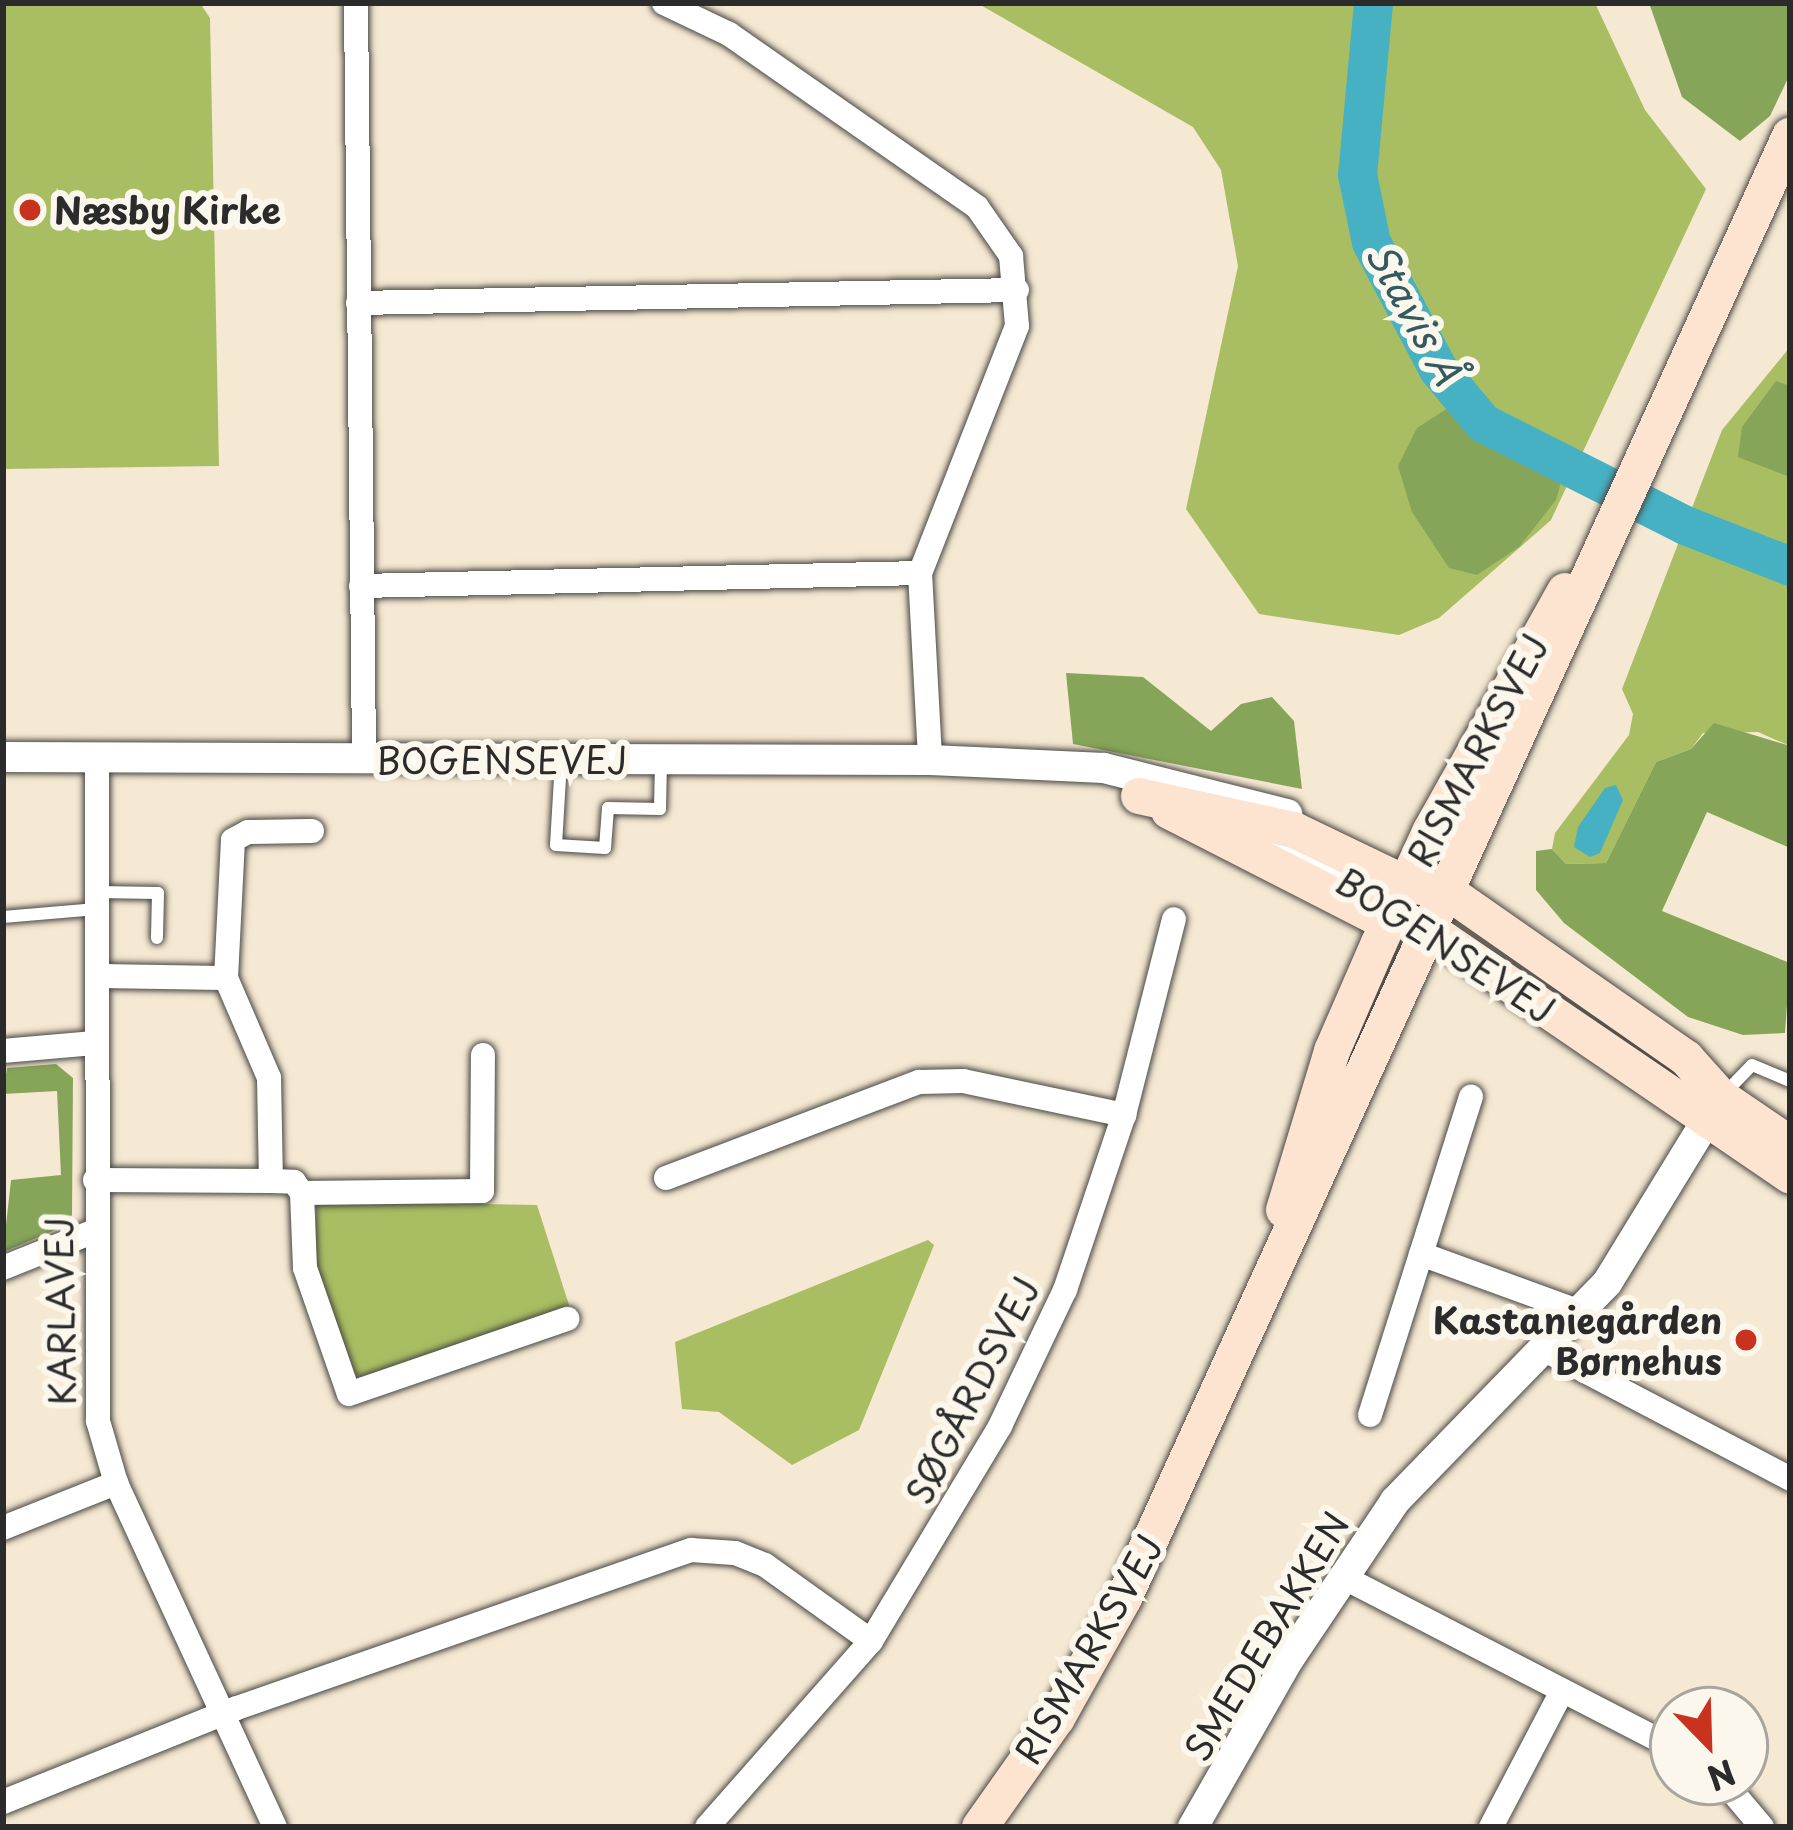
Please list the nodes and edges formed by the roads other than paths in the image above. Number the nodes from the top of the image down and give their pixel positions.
1 (356, 3) edge
2 (664, 3) edge
3 (1784, 149) edge
4 (1017, 290) junction
5 (358, 303) junction
6 (1611, 517) junction
7 (920, 573) junction
8 (361, 586) junction
9 (97, 757) junction
10 (3, 758) edge
11 (364, 759) junction
12 (561, 760) junction
13 (662, 760) junction
14 (930, 760) junction
15 (1000, 764) junction
16 (1139, 796) joint
17 (313, 832) dead end
18 (1420, 896) junction
19 (98, 900) junction
20 (3, 917) edge
21 (1174, 919) dead end
22 (157, 938) dead end
23 (1469, 955) junction
24 (98, 976) junction
25 (226, 978) junction
26 (94, 1043) junction
27 (3, 1051) edge
28 (483, 1055) dead end
29 (1790, 1081) edge
30 (1471, 1097) dead end
31 (1714, 1109) junction
32 (1124, 1114) junction
33 (1790, 1144) edge
34 (1790, 1176) edge
35 (666, 1178) dead end
36 (94, 1180) junction
37 (271, 1180) junction
38 (302, 1193) junction
39 (1296, 1231) junction
40 (92, 1232) junction
41 (1421, 1254) junction
42 (3, 1268) edge
43 (1578, 1311) junction
44 (567, 1319) dead end
45 (1246, 1333) junction
46 (1541, 1348) junction
47 (1370, 1415) dead end
48 (1790, 1479) edge
49 (116, 1483) junction
50 (3, 1528) edge
51 (1341, 1576) junction
52 (872, 1641) junction
53 (1562, 1690) junction
54 (222, 1714) junction
55 (1649, 1735) edge
56 (3, 1802) edge
57 (275, 1827) edge
58 (707, 1827) edge
59 (980, 1827) edge
60 (1193, 1827) edge
61 (1491, 1827) edge

1 - 5 street
2 - 4 street
3 - 6 main road, RISMARKSVEJ
4 - 5 street
4 - 7 street
5 - 8 street
6 - 18 main road, RISMARKSVEJ
6 - 18 main road
7 - 8 street
7 - 14 street
8 - 11 street
9 - 10 street, BOGENSEVEJ
9 - 11 street, BOGENSEVEJ
9 - 19 street, KARLAVEJ
11 - 12 street, BOGENSEVEJ
12 - 13 street, BOGENSEVEJ
12 - 13 lane
13 - 14 street, BOGENSEVEJ
14 - 15 street, BOGENSEVEJ
15 - 16 street, BOGENSEVEJ
15 - 18 street, BOGENSEVEJ
16 - 18 main road
17 - 25 street
18 - 23 main road, BOGENSEVEJ
18 - 31 main road
18 - 31 main road, BOGENSEVEJ
18 - 39 main road, RISMARKSVEJ
18 - 45 main road, RISMARKSVEJ
19 - 20 lane
19 - 22 lane
19 - 24 street, KARLAVEJ
21 - 32 street, SØGÅRDSVEJ
23 - 31 main road, BOGENSEVEJ
23 - 39 main road
24 - 25 street
24 - 26 street, KARLAVEJ
25 - 37 street
26 - 27 street
26 - 36 street, KARLAVEJ
28 - 38 street
29 - 31 lane
30 - 41 street
31 - 33 main road, BOGENSEVEJ
31 - 34 main road, BOGENSEVEJ
31 - 43 street, SMEDEBAKKEN
32 - 35 street
32 - 52 street, SØGÅRDSVEJ
36 - 37 street
36 - 40 street, KARLAVEJ
37 - 38 street
38 - 44 street
39 - 45 main road, RISMARKSVEJ
40 - 42 street
40 - 49 street, KARLAVEJ
41 - 43 street
41 - 47 street
43 - 46 street, SMEDEBAKKEN
45 - 59 main road, RISMARKSVEJ
46 - 48 street
46 - 51 street, SMEDEBAKKEN
49 - 50 street
49 - 54 street, KARLAVEJ
51 - 53 street
51 - 60 street, SMEDEBAKKEN
52 - 54 street
52 - 58 street, SØGÅRDSVEJ
53 - 55 street
53 - 61 street
54 - 56 street
54 - 57 street, KARLAVEJ

